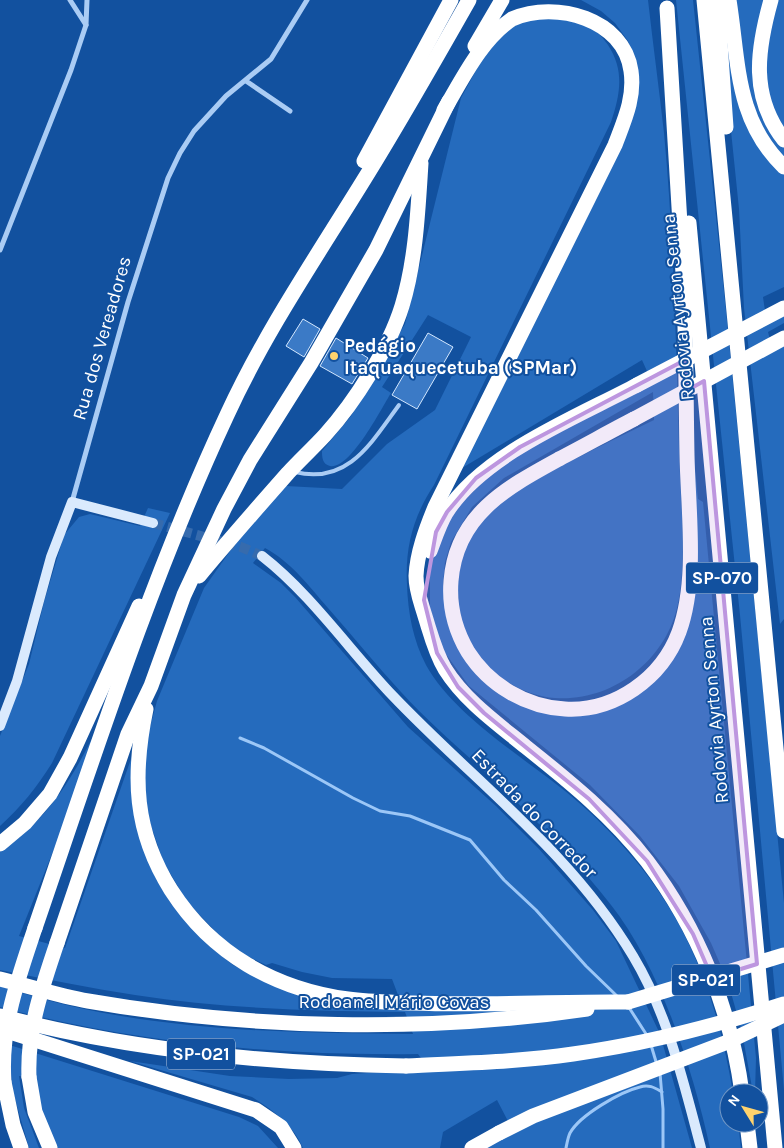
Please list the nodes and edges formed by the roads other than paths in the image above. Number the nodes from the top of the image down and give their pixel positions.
1 (70, 0) edge
2 (87, 0) edge
3 (307, 0) edge
4 (451, 0) edge
5 (469, 0) edge
6 (502, 0) edge
7 (704, 0) edge
8 (717, 0) edge
9 (729, 0) edge
10 (771, 0) edge
11 (667, 4) edge
12 (86, 25) junction
13 (246, 81) junction
14 (444, 110) junction
15 (290, 111) dead end
16 (784, 140) edge
17 (421, 155) junction
18 (784, 167) edge
19 (724, 208) junction
20 (0, 250) edge
21 (298, 286) junction
22 (784, 308) edge
23 (784, 338) edge
24 (399, 405) dead end
25 (290, 471) junction
26 (72, 502) junction
27 (181, 519) junction
28 (153, 523) tunnel mouth
29 (262, 556) tunnel mouth
30 (184, 595) junction
31 (426, 617) junction
32 (151, 686) junction
33 (0, 726) edge
34 (784, 831) edge
35 (0, 844) edge
36 (784, 955) edge
37 (0, 979) edge
38 (628, 1002) junction
39 (784, 1004) edge
40 (784, 1015) edge
41 (0, 1016) edge
42 (0, 1028) edge
43 (741, 1083) edge
44 (748, 1133) edge
45 (21, 1148) edge
46 (50, 1148) edge
47 (294, 1148) edge
48 (472, 1148) edge
49 (701, 1148) edge
50 (750, 1148) edge
51 (775, 1148) edge

1 - 12 street
2 - 12 street
3 - 13 street, Rua dos Vereadores
4 - 21 highway
5 - 21 highway
6 - 14 highway
7 - 19 highway, SP-070
8 - 19 highway
9 - 18 highway
10 - 16 highway
11 - 23 highway, bridge
11 - 51 highway, Rodovia Ayrton Senna / SP-070
12 - 20 street
13 - 15 street
13 - 26 street, Rua dos Vereadores
14 - 17 highway
14 - 31 highway
17 - 25 highway
17 - 30 highway
19 - 34 highway, SP-070
21 - 27 highway
22 - 31 highway, bridge
24 - 25 lane
25 - 30 highway
26 - 28 street
26 - 33 street, Rua dos Vereadores
27 - 35 highway
27 - 45 highway, bridge
29 - 49 street, Estrada do Corredor
30 - 32 highway
31 - 43 highway
32 - 38 highway
32 - 46 highway, bridge
36 - 38 highway, Rodoanel Mário Covas / SP-021, bridge
37 - 38 highway, Rodoanel Mário Covas / SP-021
39 - 41 highway, SP-021, bridge
40 - 48 highway, bridge
42 - 47 highway
44 - 50 highway

